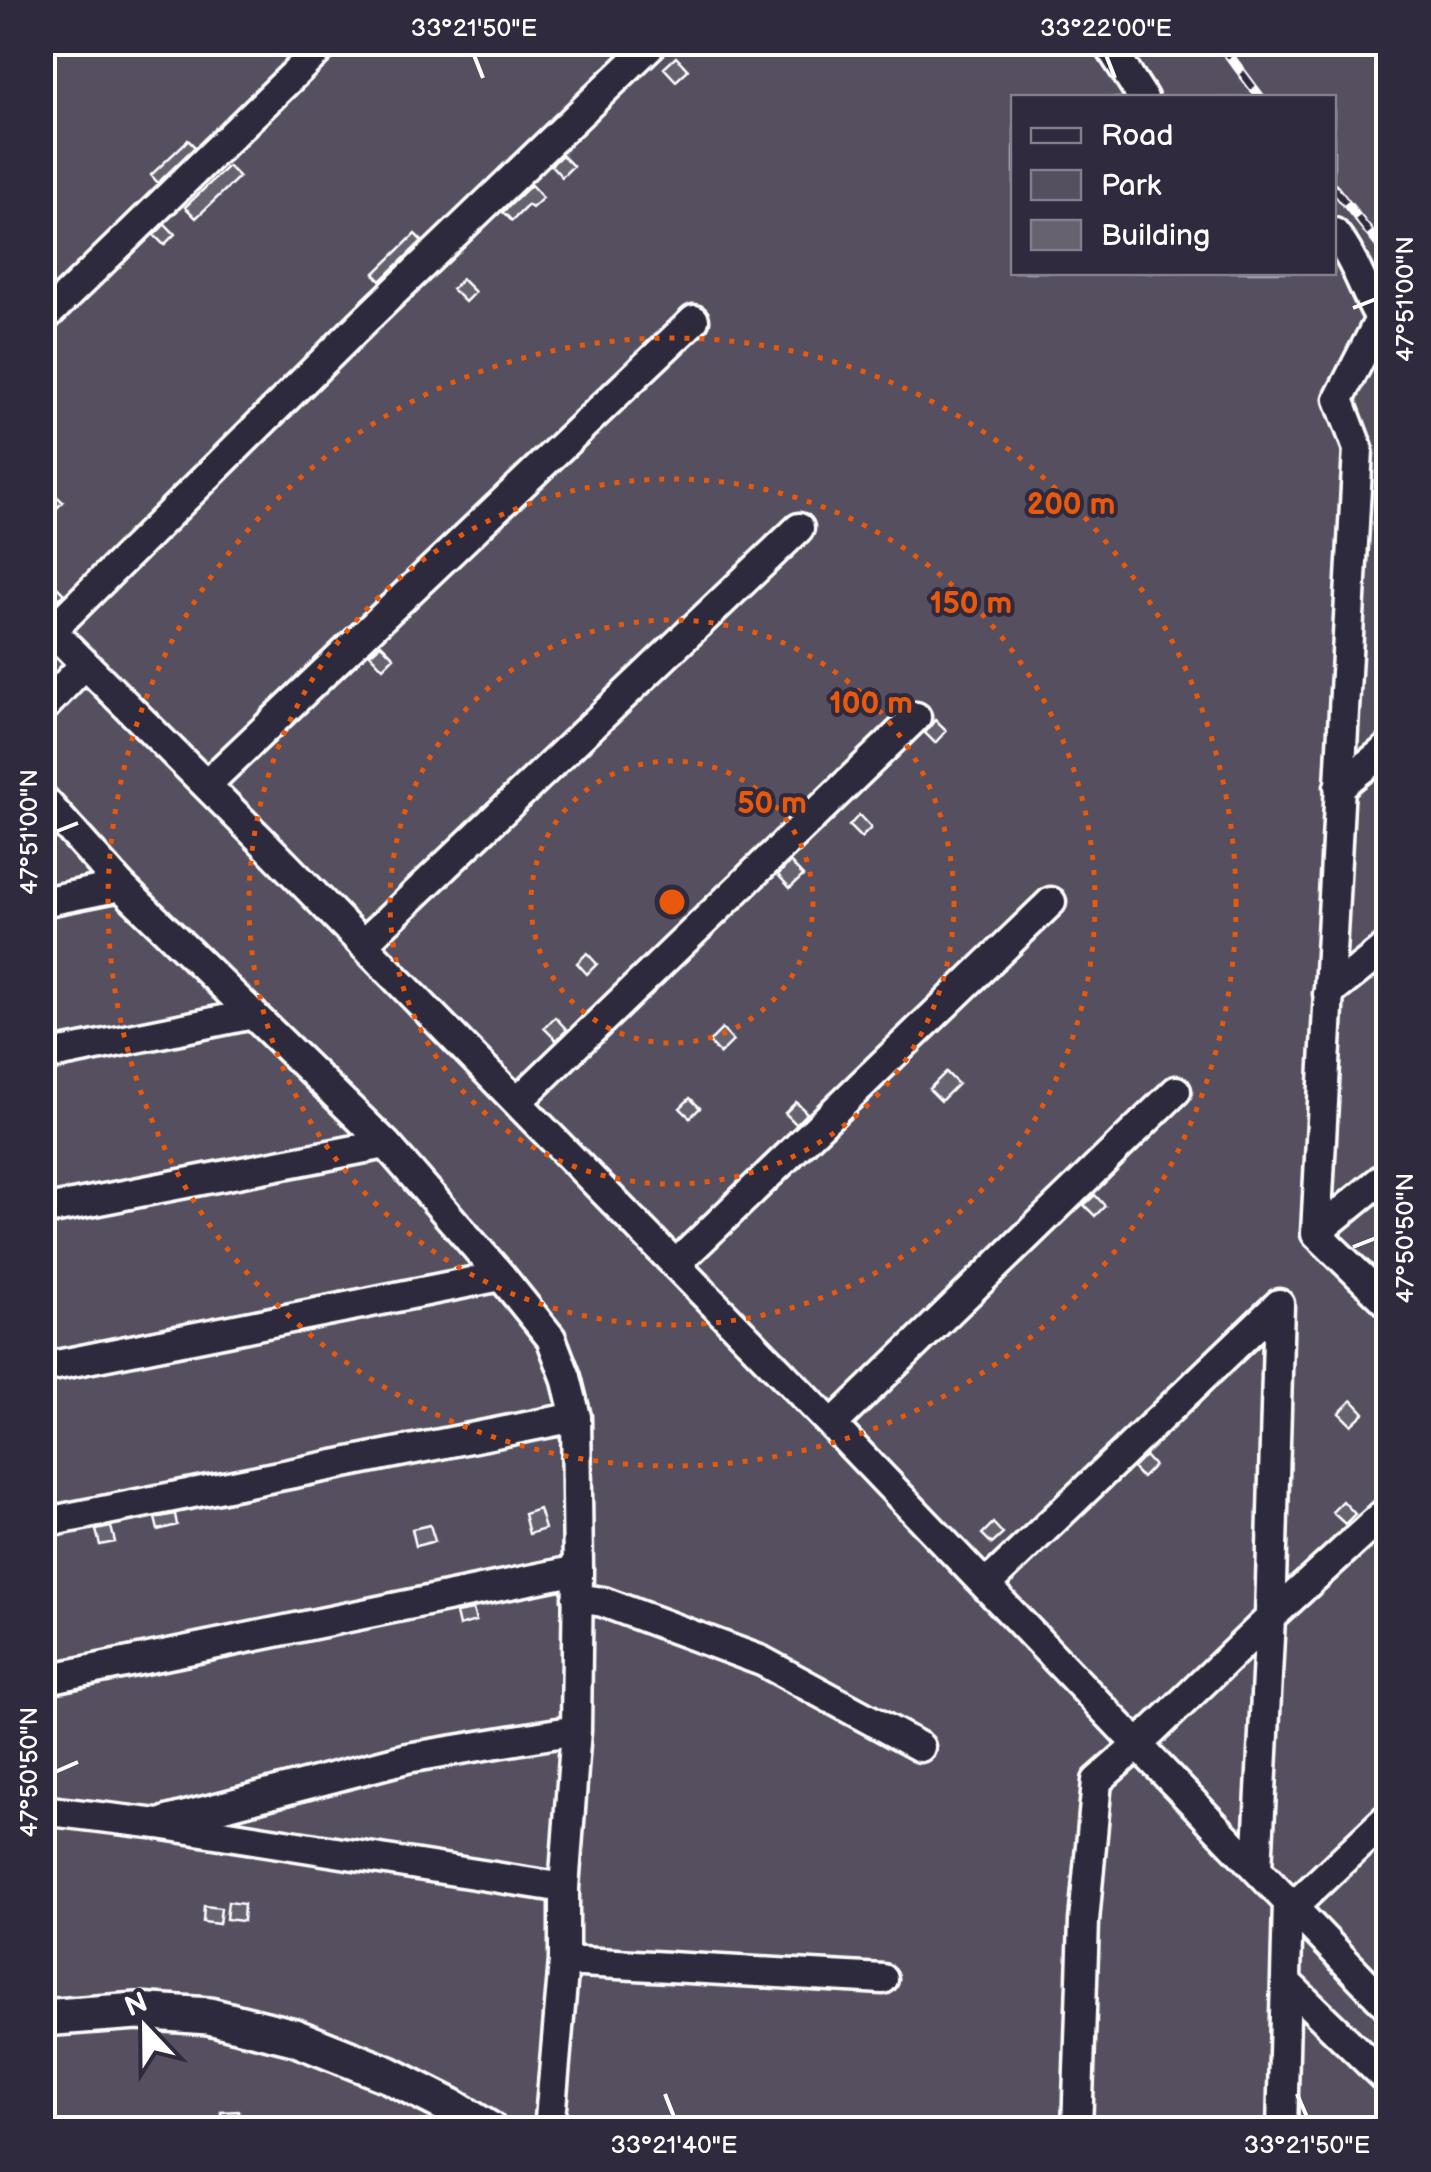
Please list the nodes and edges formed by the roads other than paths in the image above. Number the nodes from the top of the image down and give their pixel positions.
1 (327, 42) edge
2 (654, 42) edge
3 (1107, 42) edge
4 (1141, 95) edge
5 (1336, 236) edge
6 (42, 320) edge
7 (694, 320) dead end
8 (1384, 325) edge
9 (799, 528) dead end
10 (47, 626) edge
11 (84, 664) junction
12 (42, 709) edge
13 (916, 717) dead end
14 (1388, 748) edge
15 (206, 785) junction
16 (1339, 787) junction
17 (42, 798) edge
18 (121, 886) junction
19 (42, 902) edge
20 (1051, 902) dead end
21 (363, 944) junction
22 (1388, 946) edge
23 (1328, 994) junction
24 (253, 1014) junction
25 (42, 1057) edge
26 (1176, 1091) dead end
27 (517, 1102) junction
28 (386, 1144) junction
29 (1388, 1174) edge
30 (42, 1211) edge
31 (1316, 1233) junction
32 (676, 1264) junction
33 (501, 1276) junction
34 (1388, 1302) edge
35 (42, 1368) edge
36 (576, 1417) junction
37 (832, 1425) junction
38 (1388, 1510) edge
39 (42, 1522) edge
40 (577, 1584) junction
41 (986, 1585) junction
42 (1270, 1618) junction
43 (42, 1680) edge
44 (576, 1730) junction
45 (1138, 1744) junction
46 (920, 1746) dead end
47 (42, 1810) edge
48 (1388, 1818) edge
49 (158, 1824) junction
50 (1257, 1868) junction
51 (564, 1888) junction
52 (1291, 1904) junction
53 (564, 1961) junction
54 (883, 1978) dead end
55 (1286, 1982) junction
56 (1388, 2006) edge
57 (42, 2018) edge
58 (1388, 2081) edge
59 (489, 2130) edge
60 (550, 2130) edge
61 (1077, 2130) edge
62 (1282, 2130) edge

1 - 6 lane
2 - 10 lane
3 - 4 lane
5 - 8 lane
7 - 15 lane
8 - 16 lane
9 - 21 lane
10 - 11 lane
11 - 12 lane
11 - 15 lane
13 - 27 lane
14 - 16 lane
15 - 21 lane
16 - 23 lane
17 - 18 lane
18 - 19 lane
18 - 24 lane
20 - 32 lane
21 - 27 lane
22 - 23 lane
23 - 31 lane
24 - 25 lane
24 - 28 lane
26 - 37 lane
27 - 32 lane
28 - 30 lane
28 - 33 lane
29 - 31 lane
31 - 34 lane
32 - 37 lane
33 - 35 lane
33 - 36 lane
36 - 39 lane
36 - 40 lane
37 - 41 lane
38 - 42 lane
40 - 43 lane
40 - 44 lane
40 - 46 lane
41 - 42 lane
41 - 45 lane
42 - 45 lane
42 - 50 lane
44 - 49 lane
44 - 51 lane
45 - 50 lane
45 - 61 lane
47 - 49 lane
48 - 52 lane
49 - 51 lane
50 - 52 lane
51 - 53 lane
52 - 55 lane
52 - 56 lane
53 - 54 lane
53 - 60 lane
55 - 58 lane
55 - 62 lane
57 - 59 main road

